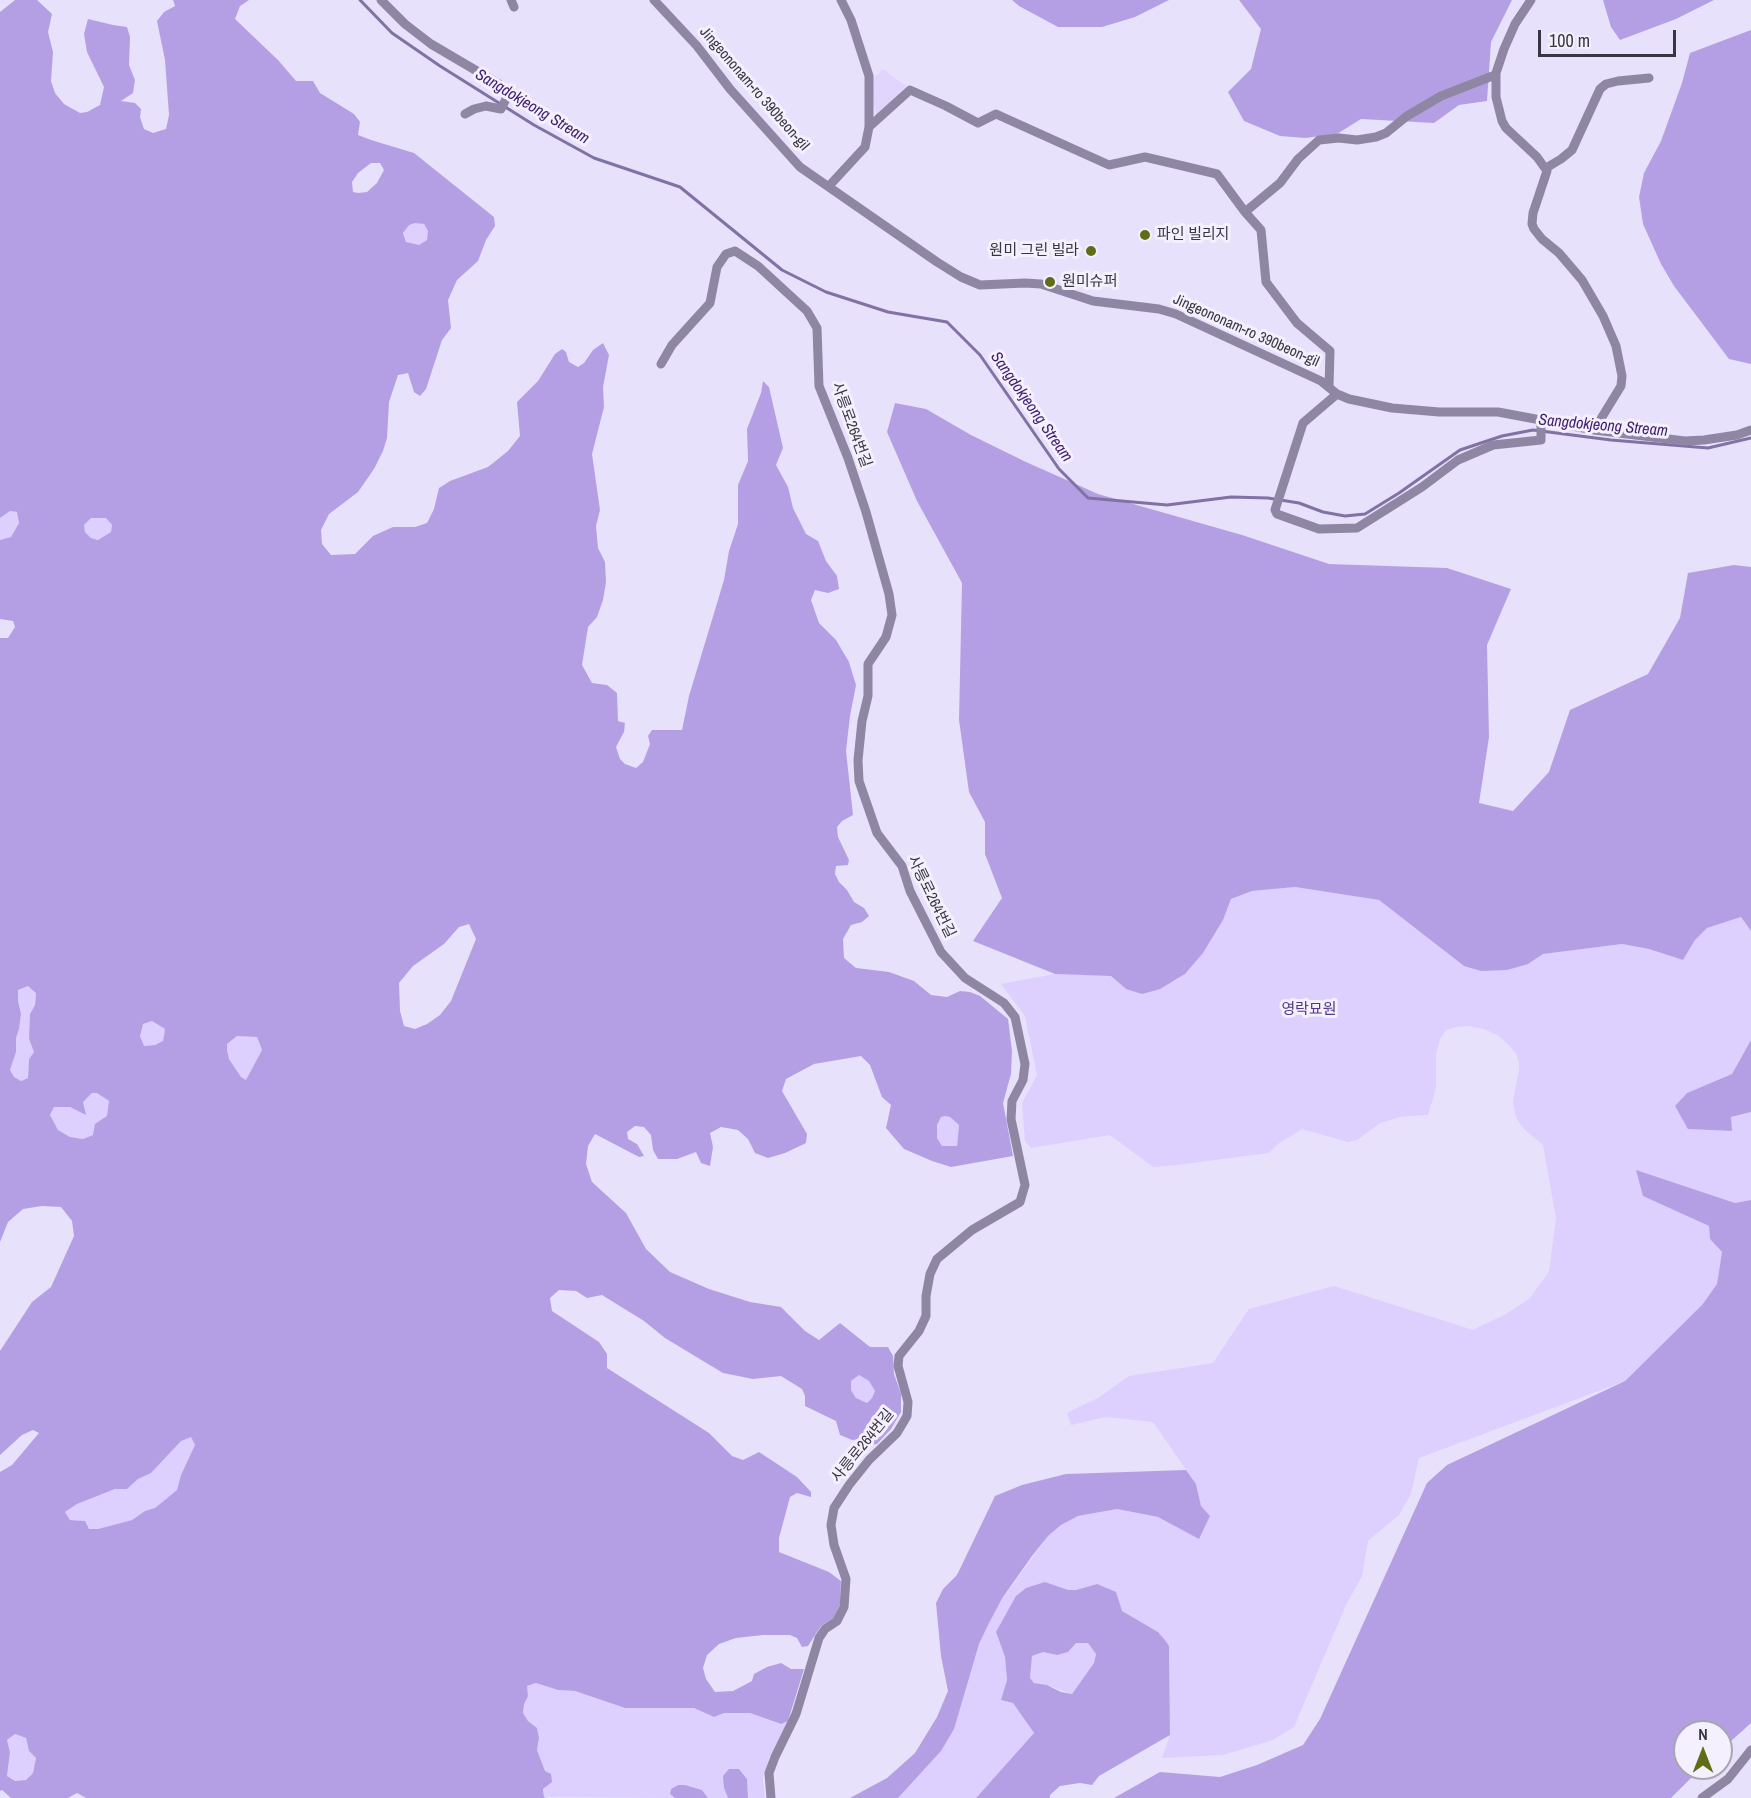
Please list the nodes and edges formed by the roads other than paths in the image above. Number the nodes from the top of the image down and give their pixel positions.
1 (381, 0) edge
2 (654, 0) edge
3 (841, 0) edge
4 (1531, 0) edge
5 (1495, 75) junction
6 (1649, 78) dead end
7 (465, 114) dead end
8 (869, 127) junction
9 (1546, 168) junction
10 (829, 186) junction
11 (1245, 212) junction
12 (661, 364) dead end
13 (1329, 387) junction
14 (1337, 394) junction
15 (1541, 423) junction
16 (1594, 429) junction
17 (1751, 430) edge
18 (1751, 1750) edge
19 (771, 1798) edge
20 (1702, 1798) edge

1 - 7 street
2 - 10 street, Jingeononam-ro 390beon-gil
3 - 8 street
4 - 5 street
5 - 9 street
5 - 11 street
6 - 9 street
8 - 10 street
8 - 11 street
9 - 16 street
10 - 13 street, Jingeononam-ro 390beon-gil
11 - 13 street
12 - 19 street, 사릉로264번길
13 - 14 street, Jingeononam-ro 390beon-gil
14 - 15 street, Jingeononam-ro 390beon-gil
14 - 15 street
15 - 16 street, Jingeononam-ro 390beon-gil
16 - 17 street, Jingeononam-ro 390beon-gil
18 - 20 street

